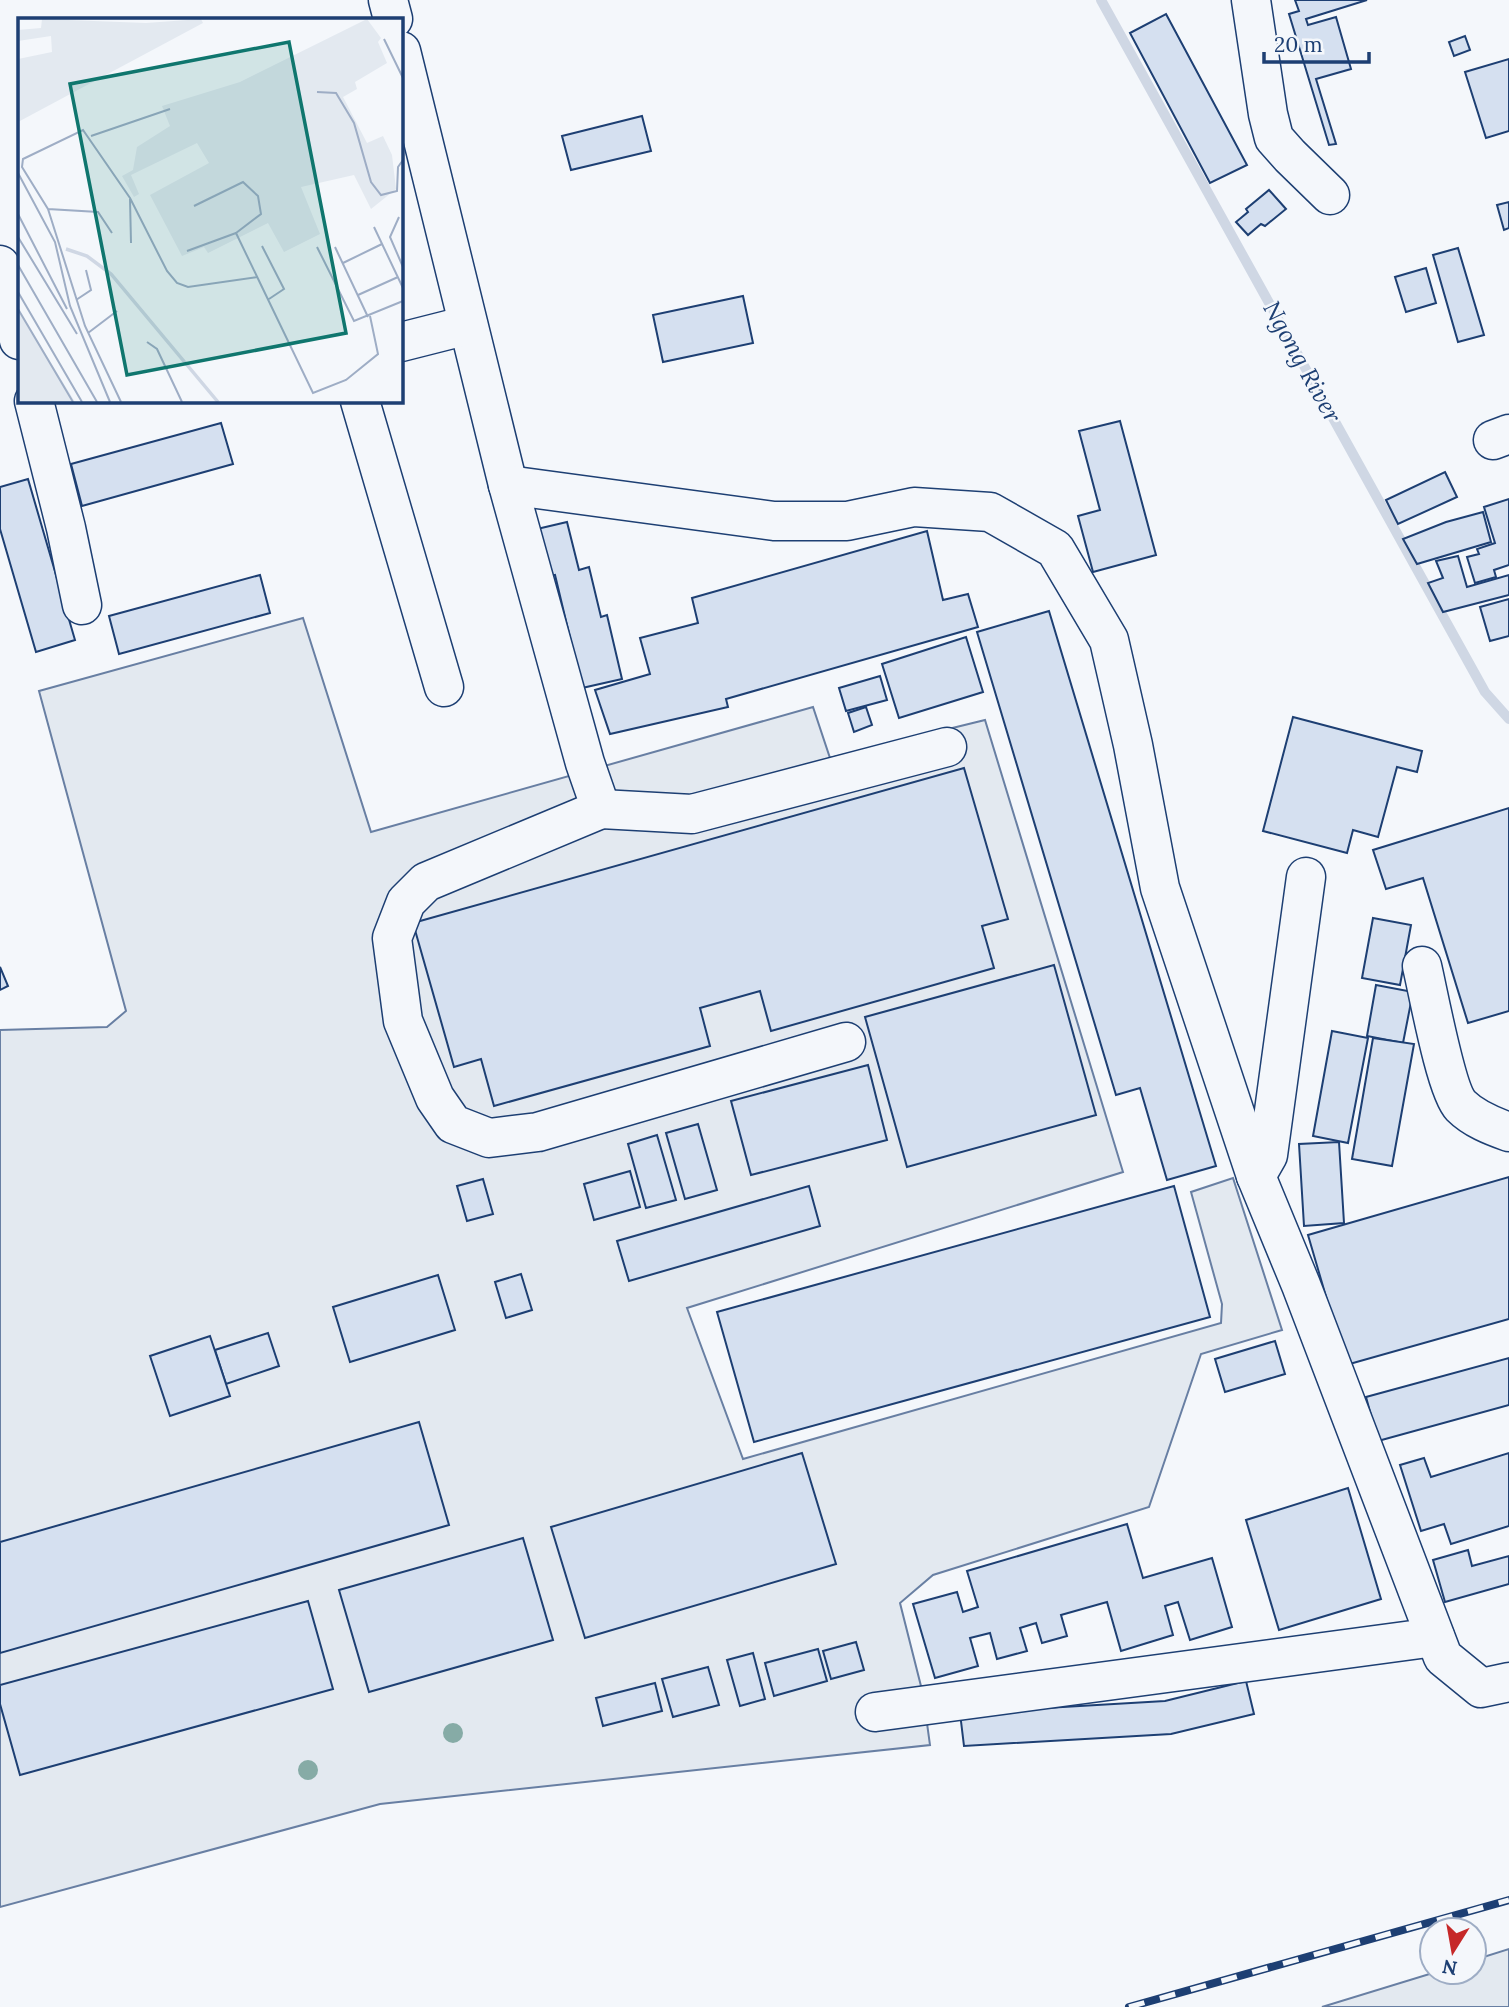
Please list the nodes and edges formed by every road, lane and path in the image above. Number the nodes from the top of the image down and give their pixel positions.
1 (388, 0) edge
2 (1251, 0) edge
3 (393, 18) edge
4 (402, 55) edge
5 (1330, 195) dead end
6 (0, 265) edge
7 (468, 324) junction
8 (18, 336) edge
9 (402, 342) edge
10 (34, 402) edge
11 (360, 402) edge
12 (508, 485) junction
13 (82, 605) dead end
14 (444, 687) dead end
15 (947, 747) dead end
16 (601, 809) junction
17 (1306, 877) dead end
18 (1422, 965) dead end
19 (846, 1042) dead end
20 (1509, 1132) edge
21 (1255, 1176) junction
22 (1436, 1637) junction
23 (1509, 1682) edge
24 (875, 1712) dead end

1 - 3 lane
2 - 5 lane
4 - 7 lane
6 - 8 lane
7 - 9 lane
7 - 12 lane
10 - 13 lane
11 - 14 lane
12 - 16 lane
12 - 21 lane
15 - 16 lane
16 - 19 lane
17 - 21 lane
18 - 20 lane
21 - 22 lane
22 - 23 lane
22 - 24 lane

